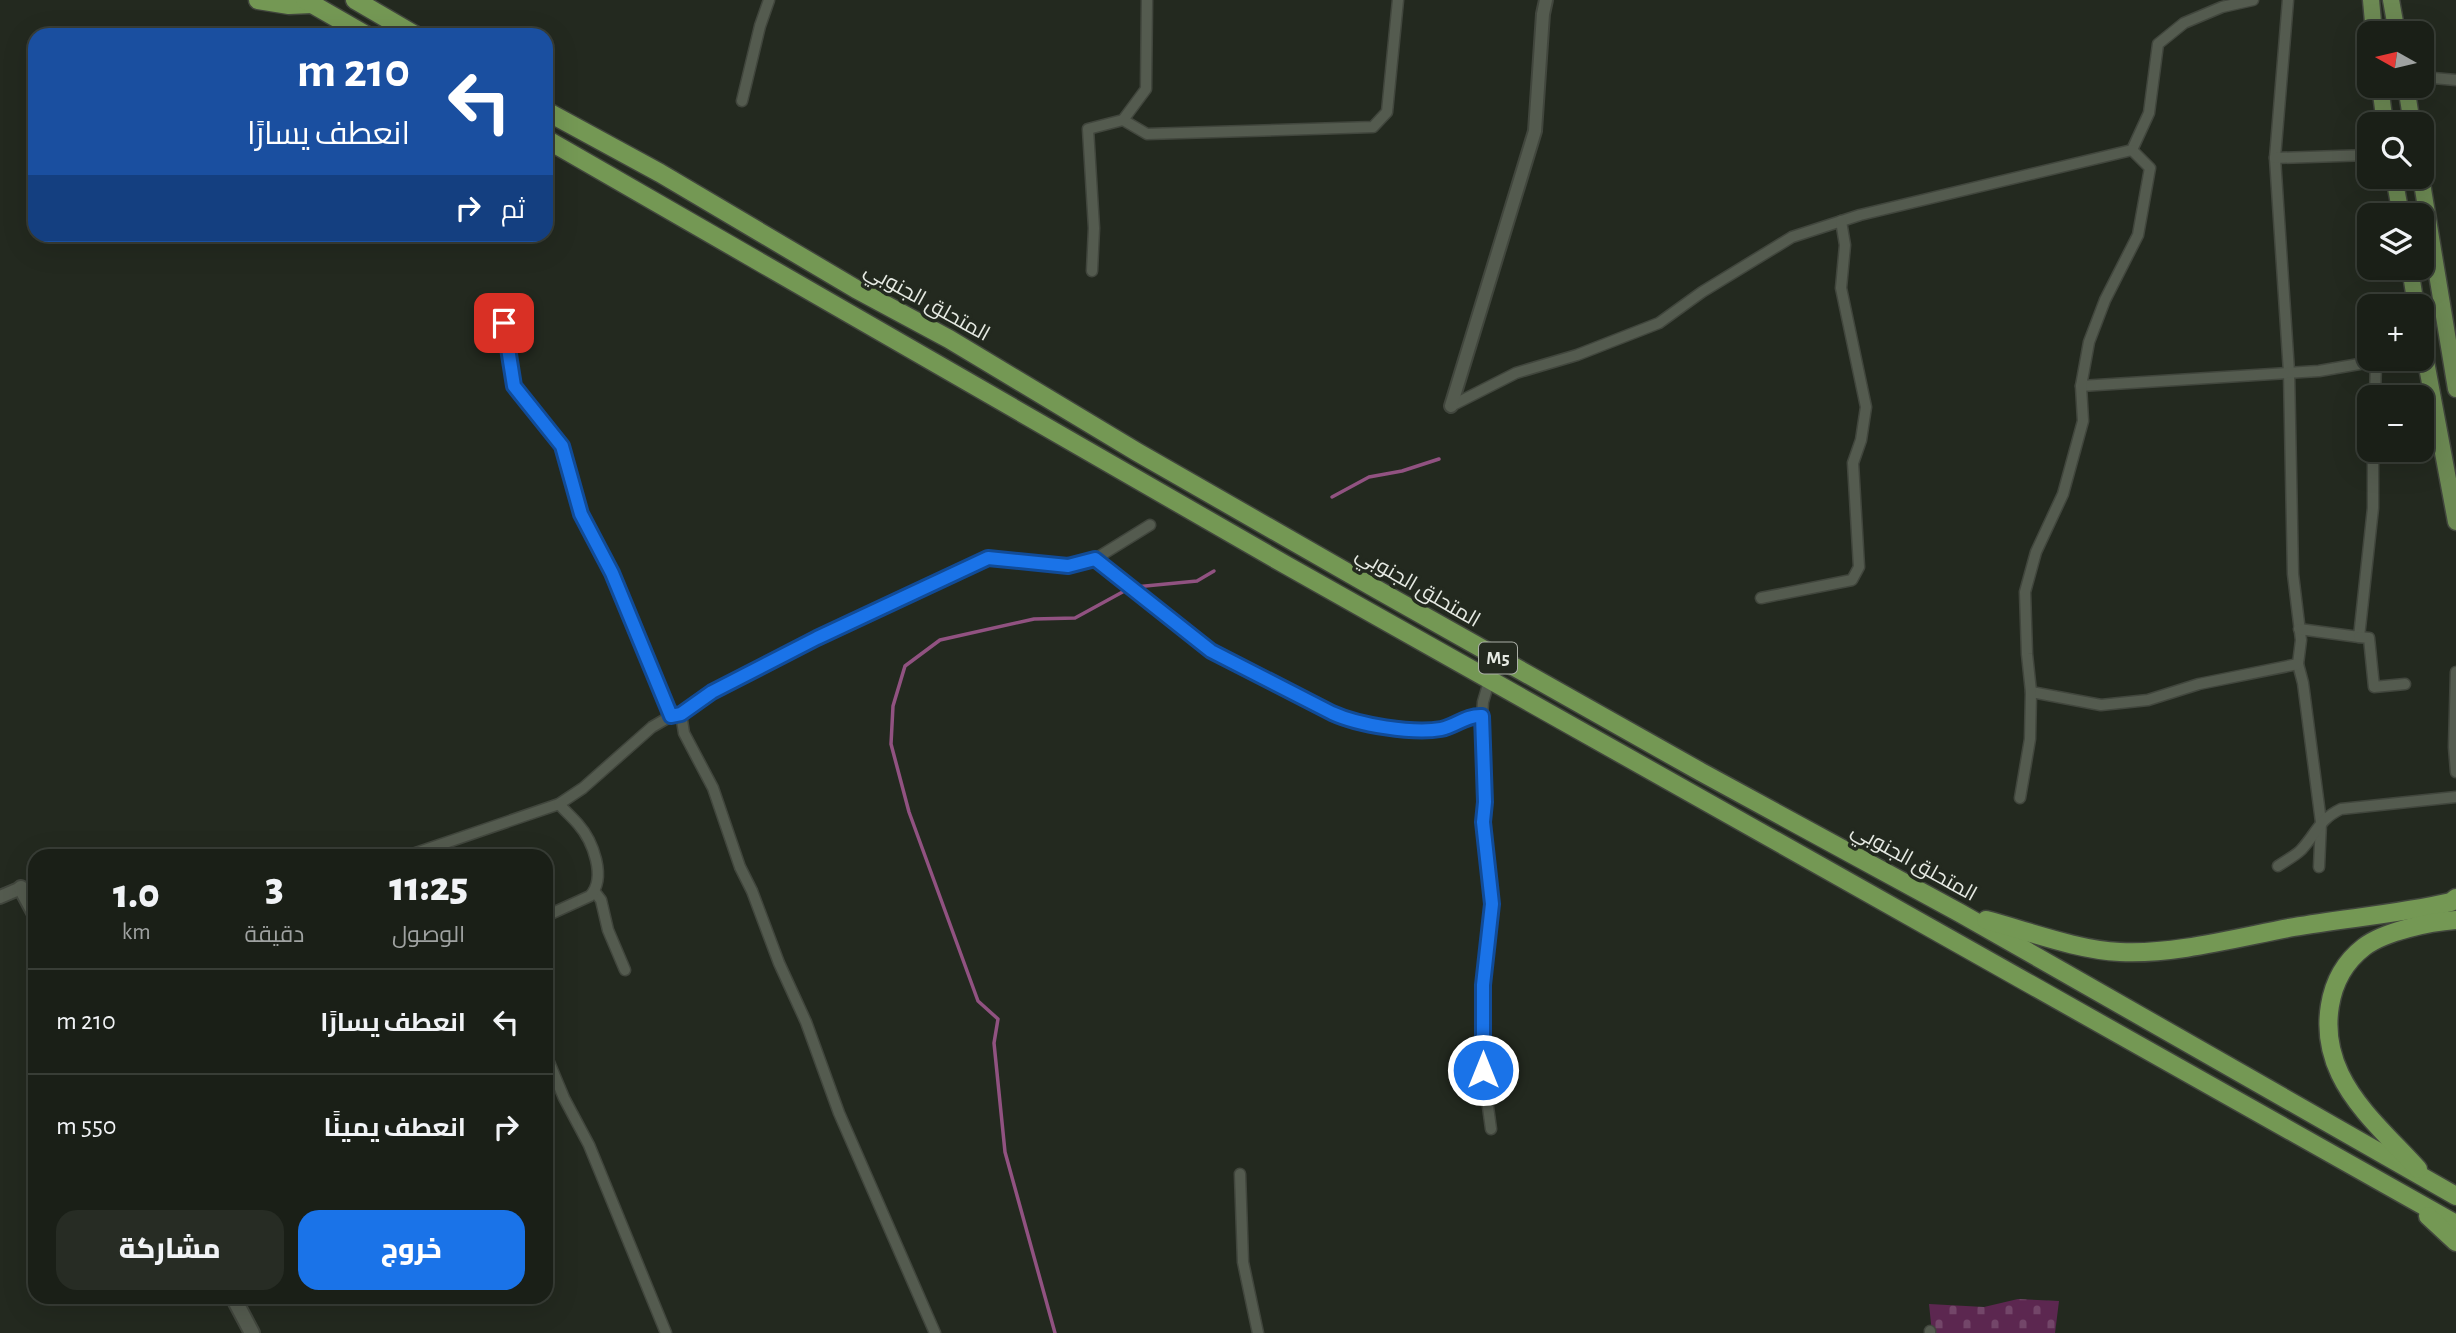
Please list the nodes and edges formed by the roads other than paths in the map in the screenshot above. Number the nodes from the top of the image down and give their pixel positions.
1 (258, 0) edge
2 (355, 0) edge
3 (769, 0) edge
4 (1147, 0) edge
5 (1398, 0) edge
6 (1546, 0) edge
7 (2253, 0) edge
8 (2288, 0) edge
9 (2371, 0) edge
10 (2391, 0) edge
11 (309, 2) edge
12 (2222, 4) edge
13 (2373, 21) edge
14 (2395, 21) edge
15 (354, 28) edge
16 (403, 28) edge
17 (2434, 78) edge
18 (2456, 79) edge
19 (742, 101) dead end
20 (553, 115) edge
21 (1123, 120) junction
22 (553, 143) edge
23 (2132, 150) junction
24 (2357, 155) edge
25 (2275, 158) junction
26 (2423, 189) edge
27 (1841, 221) junction
28 (1092, 271) dead end
29 (500, 302) dead end
30 (2452, 341) edge
31 (2357, 365) edge
32 (2428, 371) edge
33 (2289, 372) junction
34 (2081, 386) junction
35 (2456, 389) edge
36 (1451, 406) joint
37 (2373, 462) edge
38 (2456, 522) edge
39 (1150, 525) dead end
40 (1095, 559) junction
41 (1761, 598) dead end
42 (2299, 629) junction
43 (2359, 638) junction
44 (2298, 664) junction
45 (2456, 672) edge
46 (1490, 678) junction
47 (2405, 684) dead end
48 (2031, 692) junction
49 (676, 715) junction
50 (1482, 716) junction
51 (2456, 772) edge
52 (2456, 797) edge
53 (2020, 798) dead end
54 (559, 804) junction
55 (2320, 822) junction
56 (427, 849) edge
57 (2277, 866) dead end
58 (2319, 867) dead end
59 (21, 888) joint
60 (594, 891) junction
61 (0, 897) edge
62 (2456, 898) edge
63 (28, 901) edge
64 (553, 913) edge
65 (1960, 913) junction
66 (2456, 920) edge
67 (625, 970) dead end
68 (553, 1072) edge
69 (1491, 1129) dead end
70 (1240, 1174) dead end
71 (2430, 1182) junction
72 (2402, 1194) junction
73 (2456, 1196) edge
74 (2456, 1224) edge
75 (2456, 1242) edge
76 (237, 1304) edge
77 (252, 1333) edge
78 (666, 1333) edge
79 (935, 1333) edge
80 (1258, 1333) edge

1 - 11 highway
2 - 16 highway
3 - 19 street
4 - 21 street
5 - 21 street
6 - 36 street
7 - 12 street
8 - 25 street
9 - 13 main road
10 - 14 main road
11 - 15 highway
12 - 23 street
17 - 18 street
20 - 65 highway, المتحلق الجنوبي / M5
21 - 28 street
22 - 46 highway, المتحلق الجنوبي / M5
23 - 27 street
23 - 34 street
24 - 25 street
25 - 33 street
26 - 30 main road
27 - 36 street
27 - 41 street
29 - 49 street
30 - 35 main road
31 - 33 street
32 - 38 main road
33 - 34 street
33 - 42 street
34 - 48 street
37 - 43 street
39 - 40 street
40 - 49 street
40 - 50 street
42 - 43 street
42 - 44 street
43 - 47 street
44 - 48 street
44 - 55 street
45 - 51 street
46 - 50 street
46 - 72 highway, المتحلق الجنوبي / M5
48 - 53 street
49 - 54 street
49 - 79 street
50 - 69 street
52 - 55 street
54 - 56 street
54 - 60 street
55 - 57 street
55 - 58 street
59 - 61 street
59 - 63 main road
60 - 64 street
60 - 67 street
62 - 65 highway
65 - 71 highway, المتحلق الجنوبي / M5
66 - 71 highway
68 - 78 street
70 - 80 street
71 - 73 highway, المتحلق الجنوبي / M5
72 - 74 highway, المتحلق الجنوبي / M5
72 - 75 highway
76 - 77 main road

